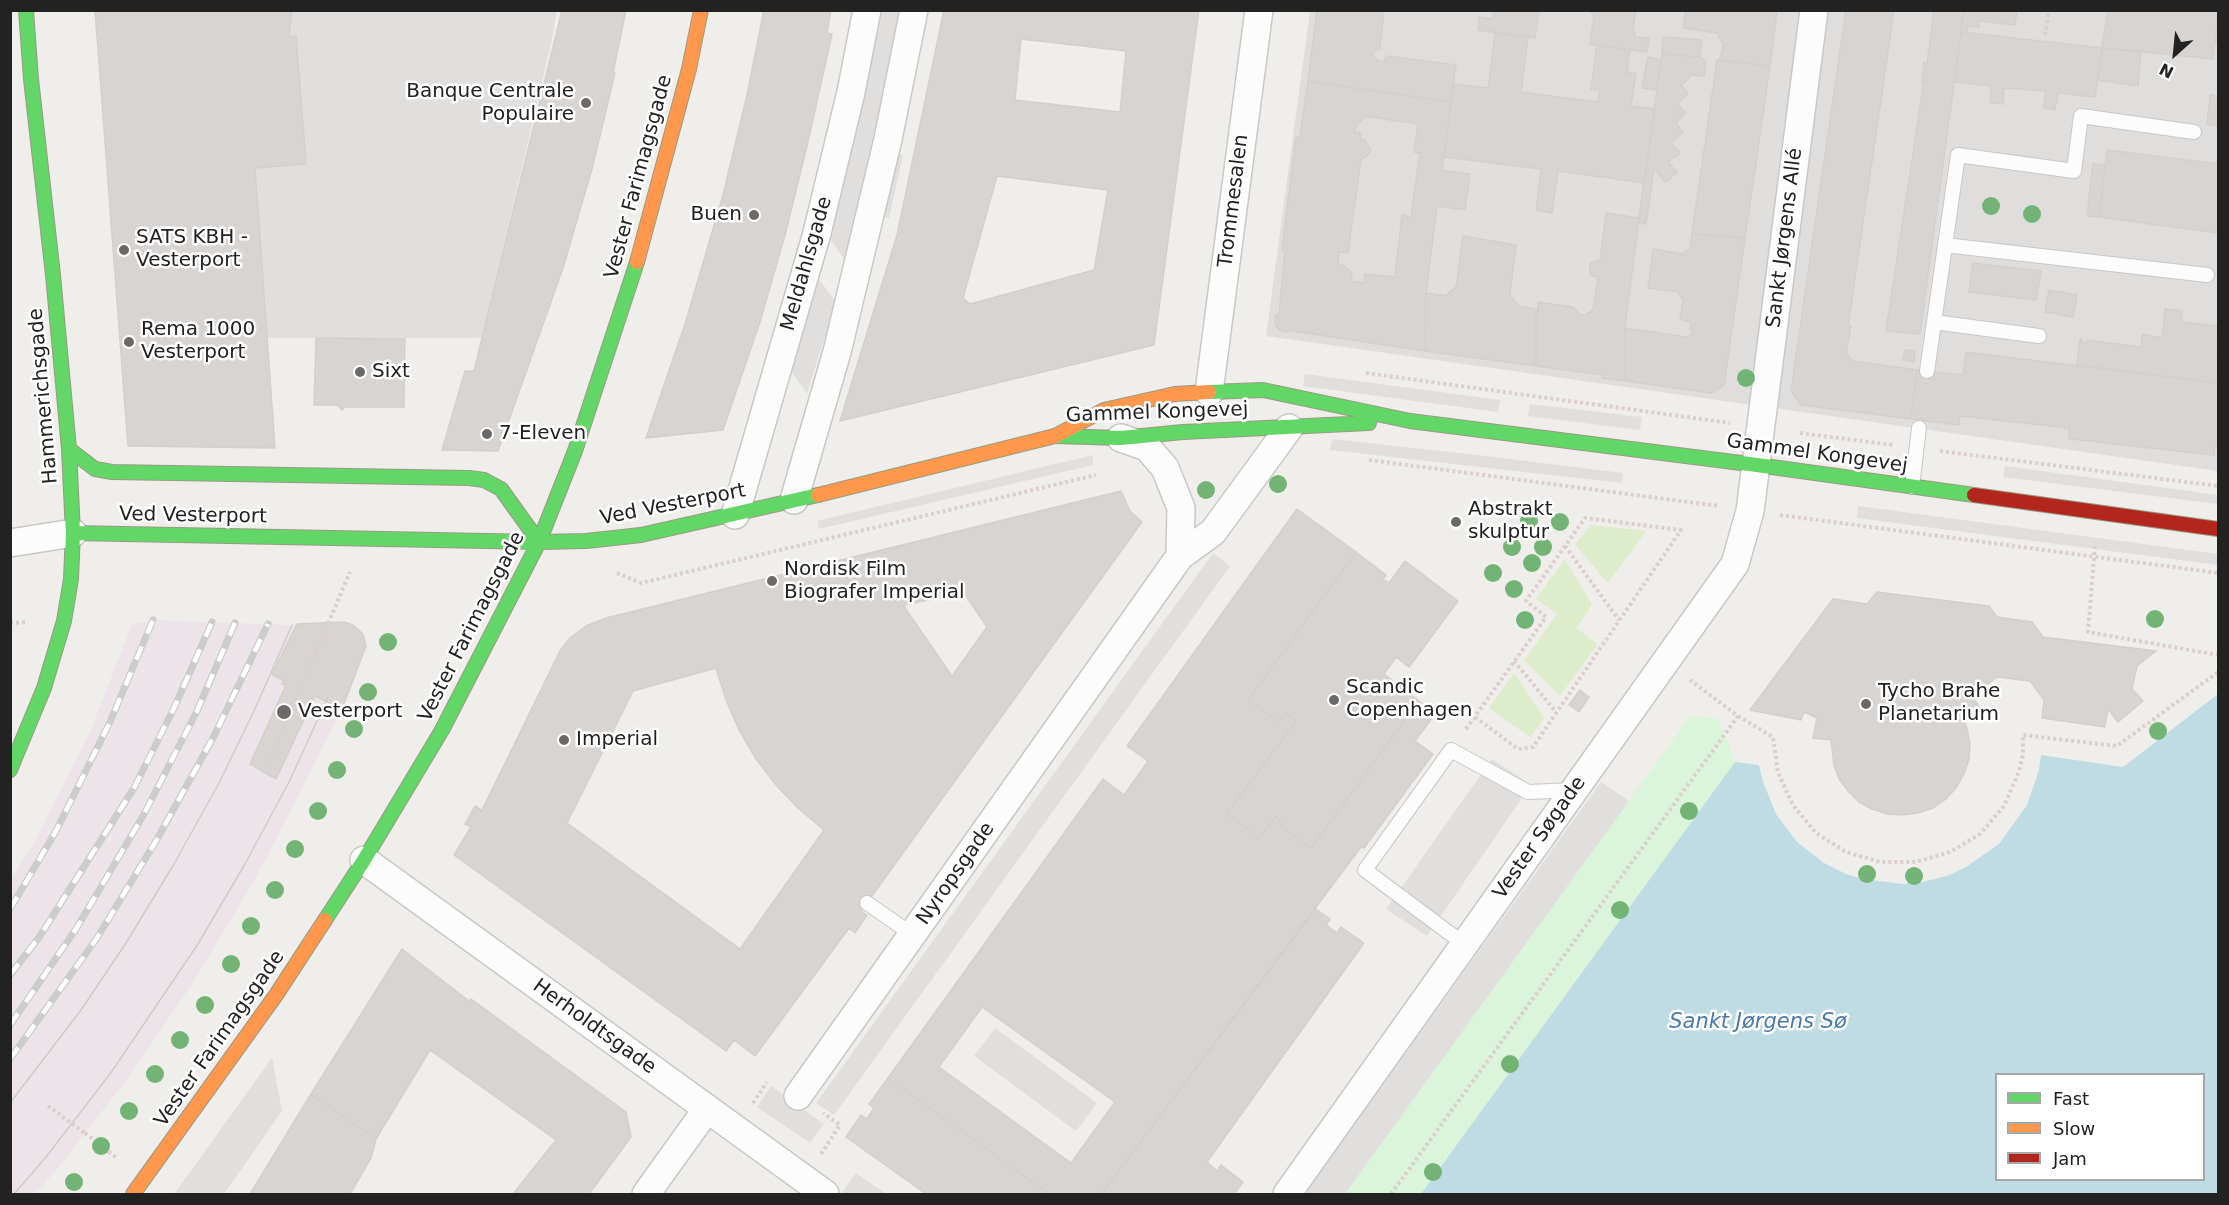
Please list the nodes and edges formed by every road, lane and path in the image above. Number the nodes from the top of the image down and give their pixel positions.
1 (26, 10) edge
2 (701, 10) edge
3 (867, 10) edge
4 (914, 10) edge
5 (1259, 10) edge
6 (1814, 10) edge
7 (2049, 10) edge
8 (2045, 35) dead end
9 (2194, 132) dead end
10 (1945, 245) junction
11 (2207, 275) dead end
12 (1934, 322) junction
13 (2039, 336) dead end
14 (1927, 371) dead end
15 (1209, 392) junction
16 (1410, 421) junction
17 (1289, 428) junction
18 (1919, 428) dead end
19 (1055, 436) junction
20 (1121, 438) junction
21 (69, 449) junction
22 (1368, 460) dead end
23 (1757, 465) junction
24 (1106, 473) dead end
25 (1912, 487) junction
26 (794, 500) junction
27 (1750, 511) junction
28 (2099, 513) junction
29 (735, 515) junction
30 (2218, 529) edge
31 (73, 533) junction
32 (365, 539) junction
33 (538, 542) junction
34 (10, 543) edge
35 (1565, 546) junction
36 (1180, 556) junction
37 (2094, 556) junction
38 (610, 570) dead end
39 (2218, 573) edge
40 (1620, 621) junction
41 (2218, 655) edge
42 (1514, 661) junction
43 (2218, 672) edge
44 (1712, 699) dead end
45 (1556, 712) junction
46 (1738, 716) junction
47 (1475, 717) junction
48 (1451, 750) junction
49 (267, 767) dead end
50 (10, 770) edge
51 (1574, 790) junction
52 (364, 860) junction
53 (867, 903) dead end
54 (913, 934) junction
55 (1464, 945) junction
56 (798, 1096) joint
57 (48, 1106) dead end
58 (707, 1109) junction
59 (85, 1133) dead end
60 (817, 1190) edge
61 (133, 1194) edge
62 (646, 1194) edge
63 (1287, 1194) edge
64 (1391, 1194) edge

1 - 21 street, Hammerichsgade
2 - 33 street, Vester Farimagsgade
3 - 29 street, Meldahlsgade
4 - 26 street
5 - 15 street, Trommesalen
6 - 23 street, Sankt Jørgens Allé
7 - 8 path
9 - 10 lane
10 - 11 lane
10 - 12 lane
12 - 13 lane
12 - 14 lane
15 - 16 street, Gammel Kongevej
15 - 19 street, Gammel Kongevej
16 - 17 street, Gammel Kongevej
16 - 23 street, Gammel Kongevej
17 - 20 street, Gammel Kongevej
17 - 36 street, Nyropsgade
18 - 25 lane
19 - 20 street, Gammel Kongevej
19 - 26 street, Ved Vesterport
20 - 36 street
21 - 31 street, Hammerichsgade
21 - 33 street
22 - 27 path
23 - 25 street, Gammel Kongevej
23 - 27 street, Vester Søgade
24 - 38 path
25 - 28 street, Gammel Kongevej
26 - 29 street, Ved Vesterport
27 - 37 path
27 - 51 street, Vester Søgade
28 - 30 street, Gammel Kongevej
28 - 37 path
29 - 33 street, Ved Vesterport
31 - 32 street, Ved Vesterport
31 - 34 street
31 - 50 street, Hammerichsgade
32 - 33 street, Ved Vesterport
32 - 49 path
33 - 52 street, Vester Farimagsgade
35 - 40 path
35 - 40 path
35 - 42 path
36 - 54 street, Nyropsgade
37 - 39 path
37 - 41 path
40 - 45 path
42 - 45 path
42 - 47 path
43 - 46 path
44 - 46 path
45 - 47 path
46 - 64 path
47 - 48 path
48 - 51 lane
48 - 55 lane
51 - 55 street, Vester Søgade
52 - 58 street, Herholdtsgade
52 - 61 street, Vester Farimagsgade
53 - 54 lane
54 - 56 street, Nyropsgade
55 - 63 street, Vester Søgade
56 - 60 path
57 - 59 path, bridge
58 - 60 street, Herholdtsgade
58 - 62 street

